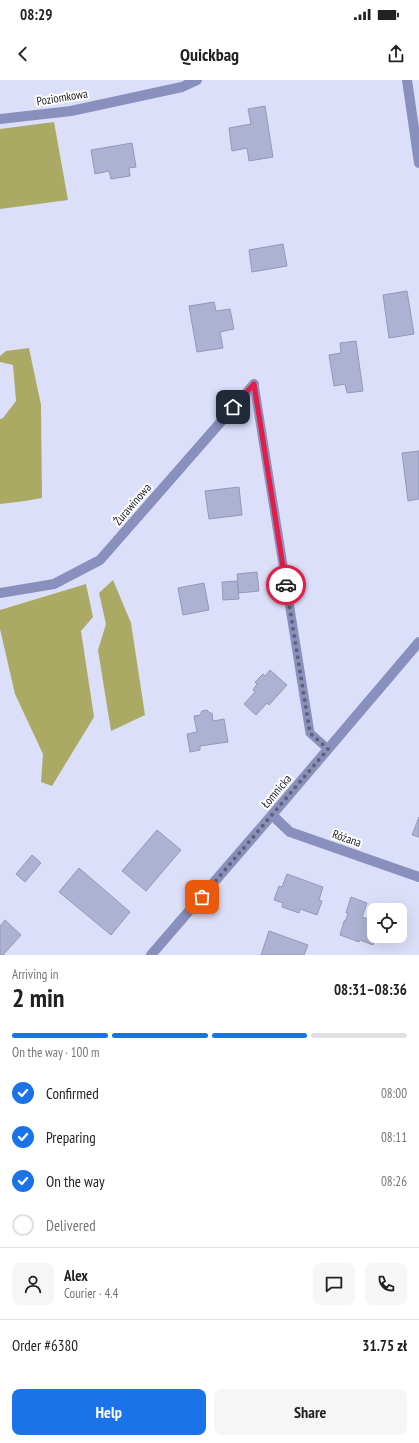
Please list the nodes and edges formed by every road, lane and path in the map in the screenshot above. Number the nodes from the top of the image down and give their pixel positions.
1 (197, 80) edge
2 (406, 80) edge
3 (0, 119) edge
4 (419, 158) edge
5 (254, 384) joint
6 (0, 593) edge
7 (419, 642) edge
8 (328, 749) junction
9 (272, 815) junction
10 (419, 877) edge
11 (151, 955) edge

1 - 3 street, Poziomkowa
2 - 4 street
5 - 6 street, Żurawinowa
5 - 8 lane
7 - 8 street, Łomnicka
8 - 9 street, Łomnicka
9 - 10 street, Różana
9 - 11 street, Łomnicka

